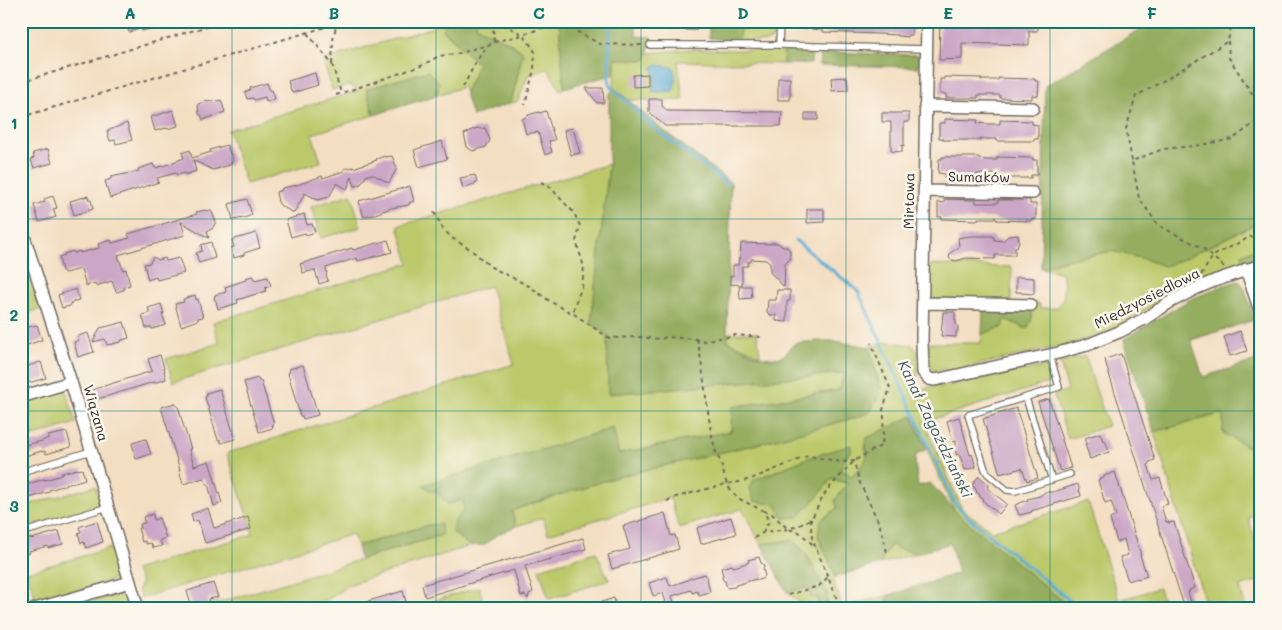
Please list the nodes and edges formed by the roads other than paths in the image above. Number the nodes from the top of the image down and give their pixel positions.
1 (780, 21) edge
2 (927, 21) edge
3 (650, 45) road end
4 (779, 45) junction
5 (926, 48) junction
6 (925, 106) junction
7 (1033, 108) dead end
8 (924, 191) junction
9 (1033, 193) dead end
10 (21, 227) edge
11 (1261, 265) edge
12 (1246, 269) junction
13 (923, 303) junction
14 (1031, 305) dead end
15 (1261, 314) edge
16 (1050, 355) junction
17 (929, 379) joint
18 (71, 382) junction
19 (21, 398) edge
20 (1026, 398) junction
21 (91, 451) junction
22 (21, 472) edge
23 (1070, 474) dead end
24 (1052, 480) junction
25 (108, 507) junction
26 (21, 533) edge
27 (130, 582) junction
28 (35, 609) edge
29 (138, 609) edge

1 - 4 lane
2 - 5 street, Mirtowa
3 - 4 lane
4 - 5 lane
5 - 6 street, Mirtowa
6 - 7 street
6 - 8 street, Mirtowa
8 - 9 street, Sumaków
8 - 13 street, Mirtowa
10 - 18 street, Wiązana
11 - 12 street, Międzyosiedlowa
12 - 15 street
12 - 16 street, Międzyosiedlowa
13 - 14 street
13 - 17 street, Mirtowa
16 - 17 street, Międzyosiedlowa
16 - 20 lane
18 - 19 street
18 - 21 street, Wiązana
20 - 24 lane
20 - 24 lane
21 - 22 lane
21 - 25 street, Wiązana
23 - 24 lane
25 - 26 lane
25 - 27 street, Wiązana
27 - 28 street
27 - 29 street, Wiązana

